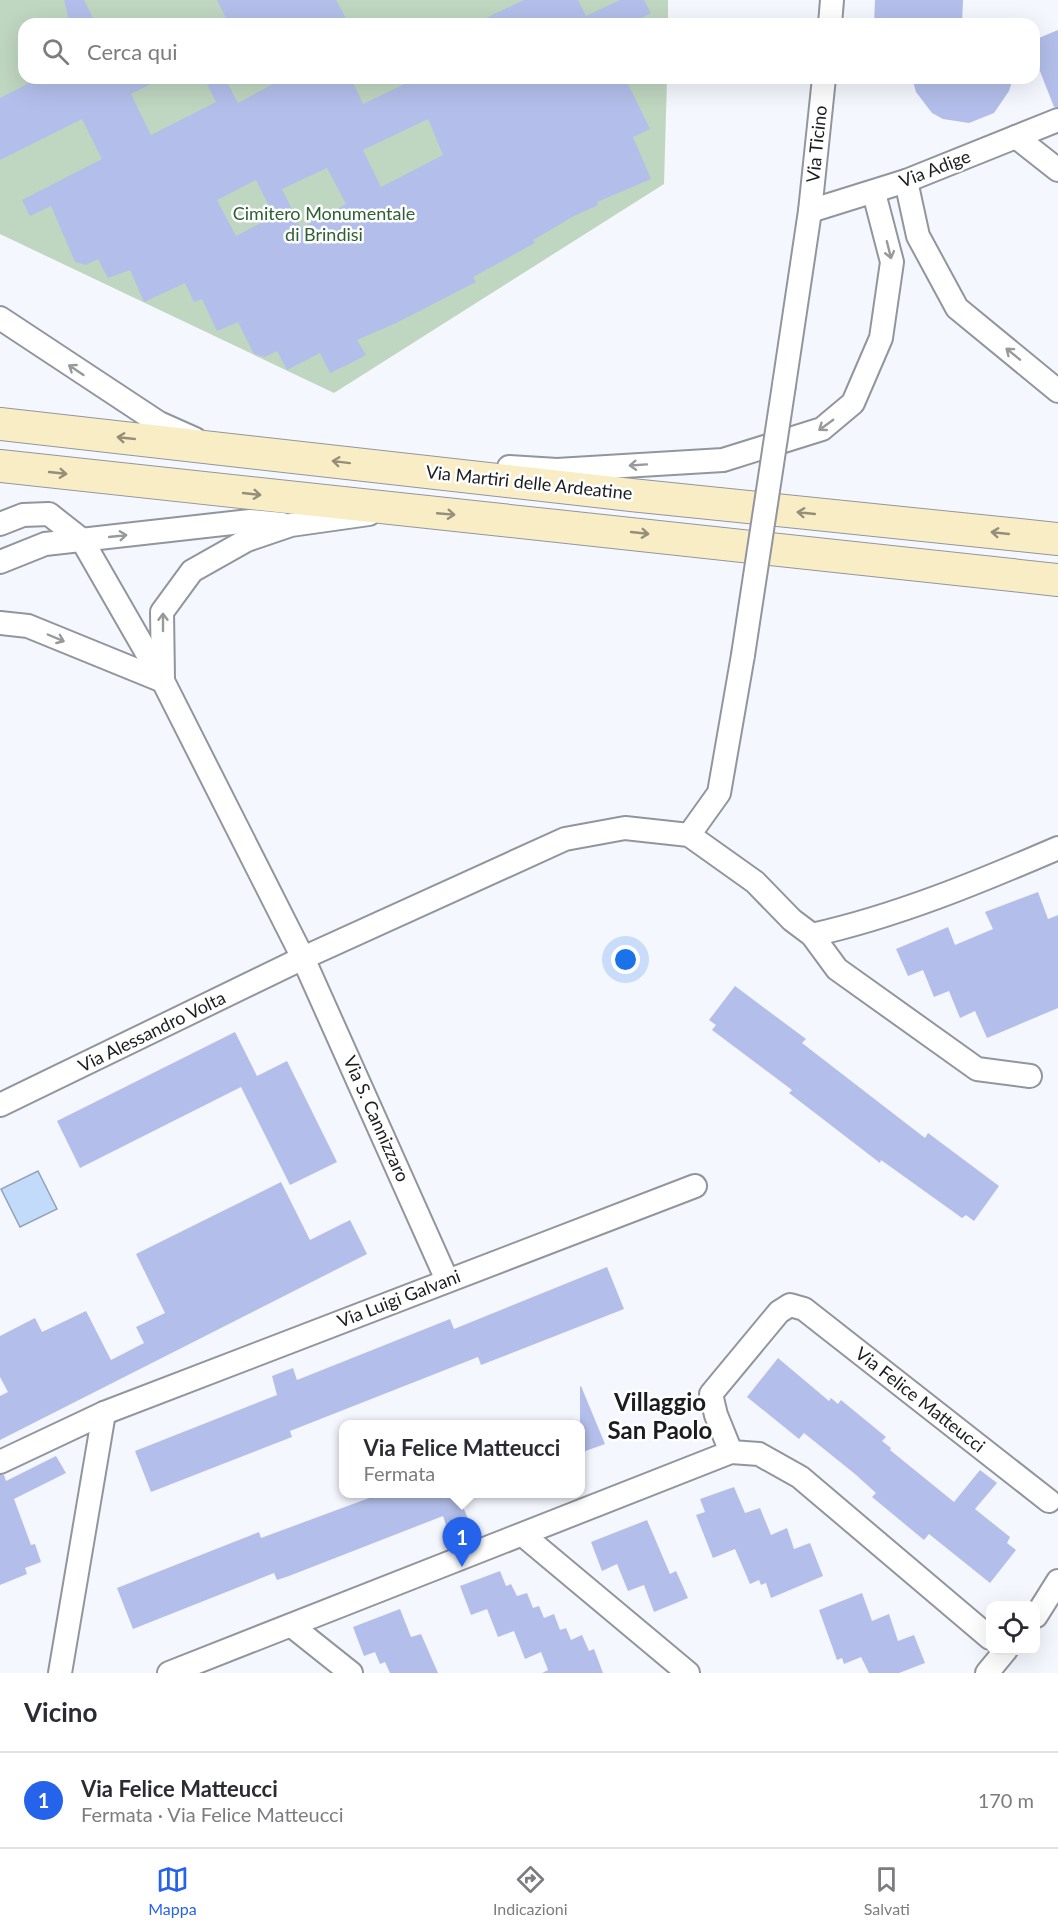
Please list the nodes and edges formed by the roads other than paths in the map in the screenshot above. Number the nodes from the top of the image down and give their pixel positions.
1 (832, 0) edge
2 (830, 18) edge
3 (823, 84) edge
4 (1058, 120) edge
5 (1016, 137) junction
6 (1058, 170) edge
7 (906, 181) junction
8 (874, 193) junction
9 (810, 211) junction
10 (0, 318) edge
11 (1058, 391) edge
12 (0, 424) edge
13 (219, 448) junction
14 (0, 466) edge
15 (383, 467) junction
16 (390, 509) junction
17 (0, 524) edge
18 (291, 525) junction
19 (1058, 538) edge
20 (82, 540) junction
21 (0, 562) edge
22 (1058, 580) edge
23 (0, 623) edge
24 (163, 681) junction
25 (689, 835) junction
26 (1057, 851) edge
27 (812, 935) junction
28 (303, 958) junction
29 (1030, 1076) dead end
30 (0, 1105) edge
31 (695, 1186) dead end
32 (447, 1280) junction
33 (104, 1413) junction
34 (731, 1452) junction
35 (0, 1462) edge
36 (1049, 1502) dead end
37 (523, 1534) junction
38 (1058, 1581) edge
39 (1040, 1608) edge
40 (292, 1626) junction
41 (986, 1635) edge
42 (1002, 1655) edge
43 (60, 1673) edge
44 (169, 1673) edge
45 (351, 1673) edge
46 (688, 1673) edge
47 (987, 1673) edge

1 - 2 street
3 - 9 street, Via Ticino
4 - 5 street, Via Adige
5 - 6 street
5 - 7 street, Via Adige
7 - 8 street, Via Adige
11 -> 7 street
8 - 9 street, Via Adige
8 -> 15 street
9 - 25 street, Via Ticino, bridge
13 -> 10 street
13 -> 12 street, Via Martiri delle Ardeatine
15 -> 13 street, Via Martiri delle Ardeatine
14 -> 16 street
19 -> 15 street, Via Martiri delle Ardeatine
16 - 18 street
16 -> 22 street
17 - 20 street
20 -> 18 street
24 -> 18 street
20 - 21 street
20 - 24 street, Via S. Cannizzaro
23 -> 24 street
24 - 28 street, Via S. Cannizzaro
25 - 27 street
25 - 28 street, Via Alessandro Volta
26 - 27 street
27 - 29 street
28 - 30 street, Via Alessandro Volta
28 - 32 street, Via S. Cannizzaro
31 - 32 street, Via Luigi Galvani
32 - 33 street, Via Luigi Galvani
33 - 35 street, Via Luigi Galvani
33 - 43 street
34 - 36 street, Via Felice Matteucci
34 - 37 street
34 - 41 street
37 - 40 street
37 - 46 street
38 - 39 street
40 - 44 street
40 - 45 street
42 - 47 street

